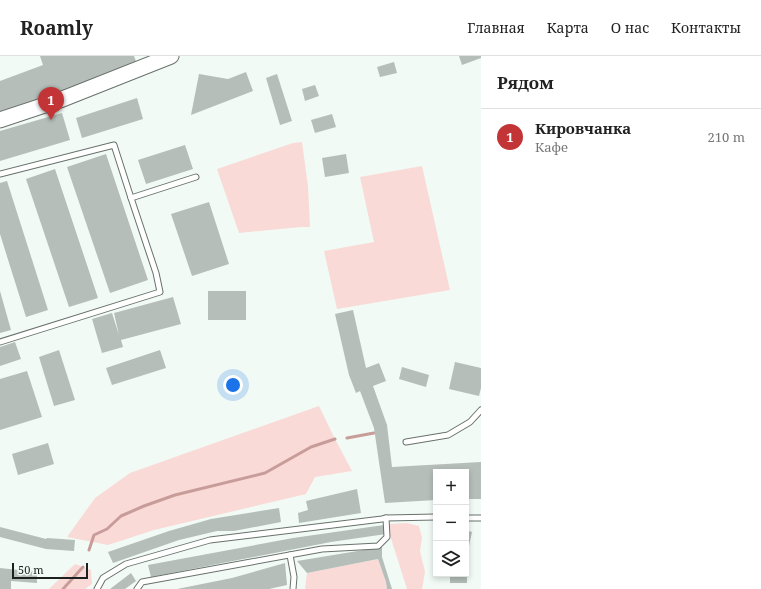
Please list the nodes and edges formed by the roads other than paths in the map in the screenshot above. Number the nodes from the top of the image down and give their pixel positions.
1 (171, 56) edge
2 (0, 120) edge
3 (0, 174) edge
4 (196, 177) dead end
5 (131, 198) junction
6 (0, 342) edge
7 (481, 410) edge
8 (406, 442) dead end
9 (433, 517) edge
10 (386, 518) junction
11 (469, 518) edge
12 (481, 518) edge
13 (290, 555) junction
14 (97, 589) edge
15 (137, 589) edge
16 (293, 589) edge

1 - 2 street
3 - 5 lane
4 - 5 lane
5 - 6 lane
7 - 8 lane
9 - 10 lane
10 - 13 lane
10 - 14 lane
11 - 12 lane
13 - 15 lane
13 - 16 lane

